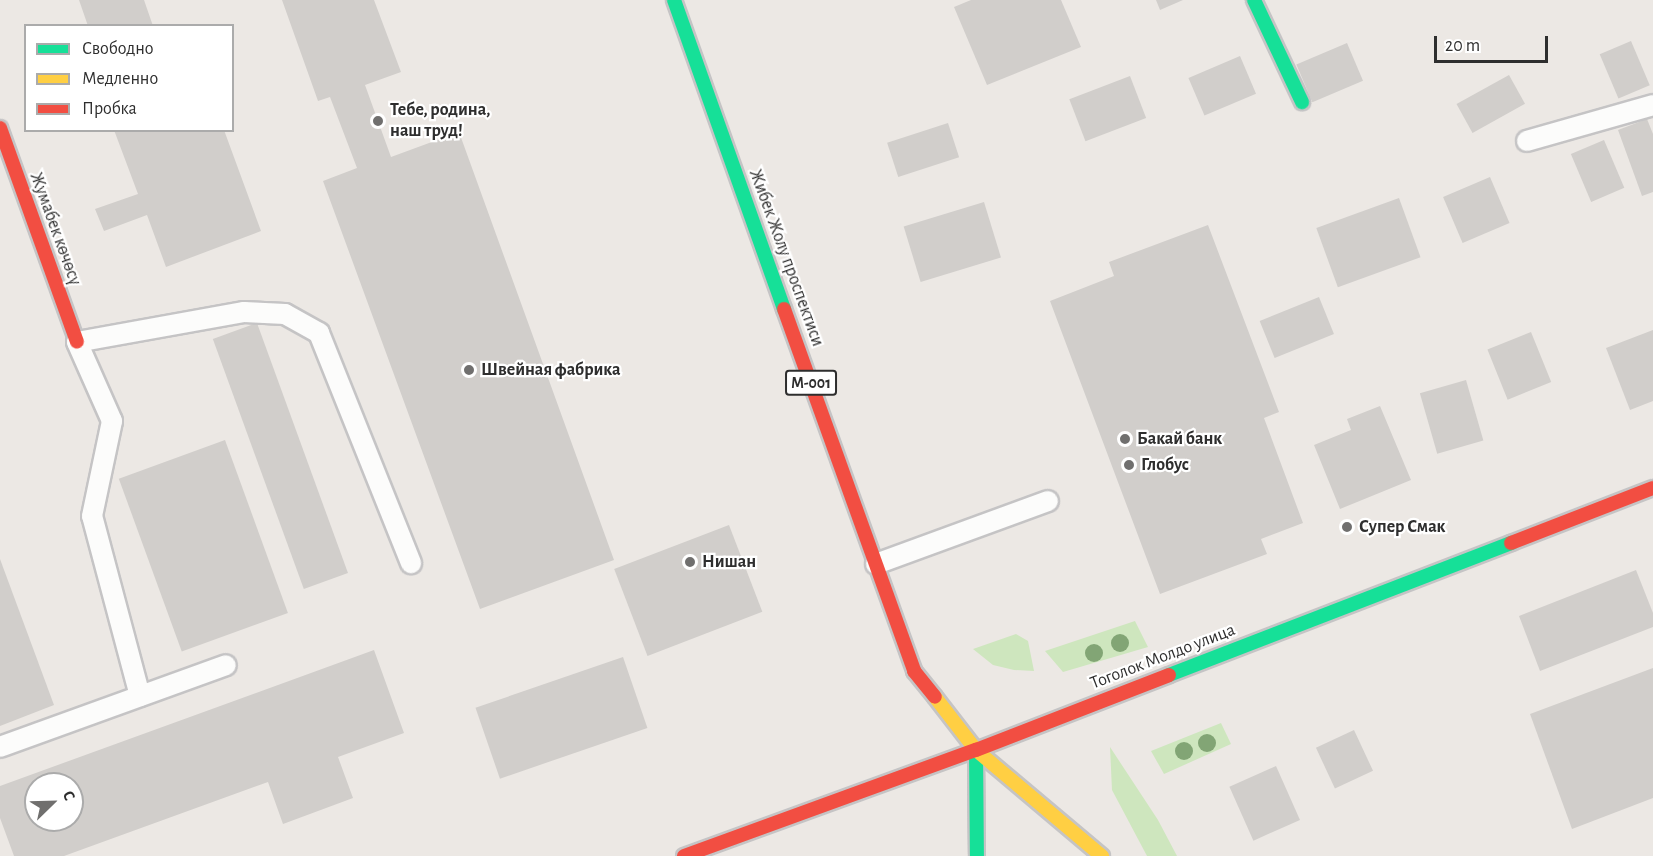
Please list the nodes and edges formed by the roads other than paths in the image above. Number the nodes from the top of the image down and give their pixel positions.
1 (674, 0) edge
2 (1254, 0) edge
3 (1302, 102) dead end
4 (1653, 105) edge
5 (0, 128) edge
6 (1527, 141) dead end
7 (77, 342) junction
8 (1653, 489) edge
9 (1048, 501) dead end
10 (411, 563) dead end
11 (876, 564) junction
12 (226, 665) dead end
13 (140, 696) junction
14 (0, 747) edge
15 (976, 750) junction
16 (684, 856) edge
17 (977, 856) edge
18 (1102, 856) edge

1 - 11 main road, Жибек Жолу проспектиси / М-001
2 - 3 main road
4 - 6 lane
5 - 7 main road, Жумабек көчөсү
7 - 10 lane
7 - 13 lane
8 - 15 main road, Тоголок Молдо улица
9 - 11 lane
11 - 15 main road, Жибек Жолу проспектиси / М-001
12 - 13 lane
13 - 14 lane
15 - 16 main road, Тоголок Молдо улица
15 - 17 main road
15 - 18 main road, Жибек Жолу проспектиси / М-001

